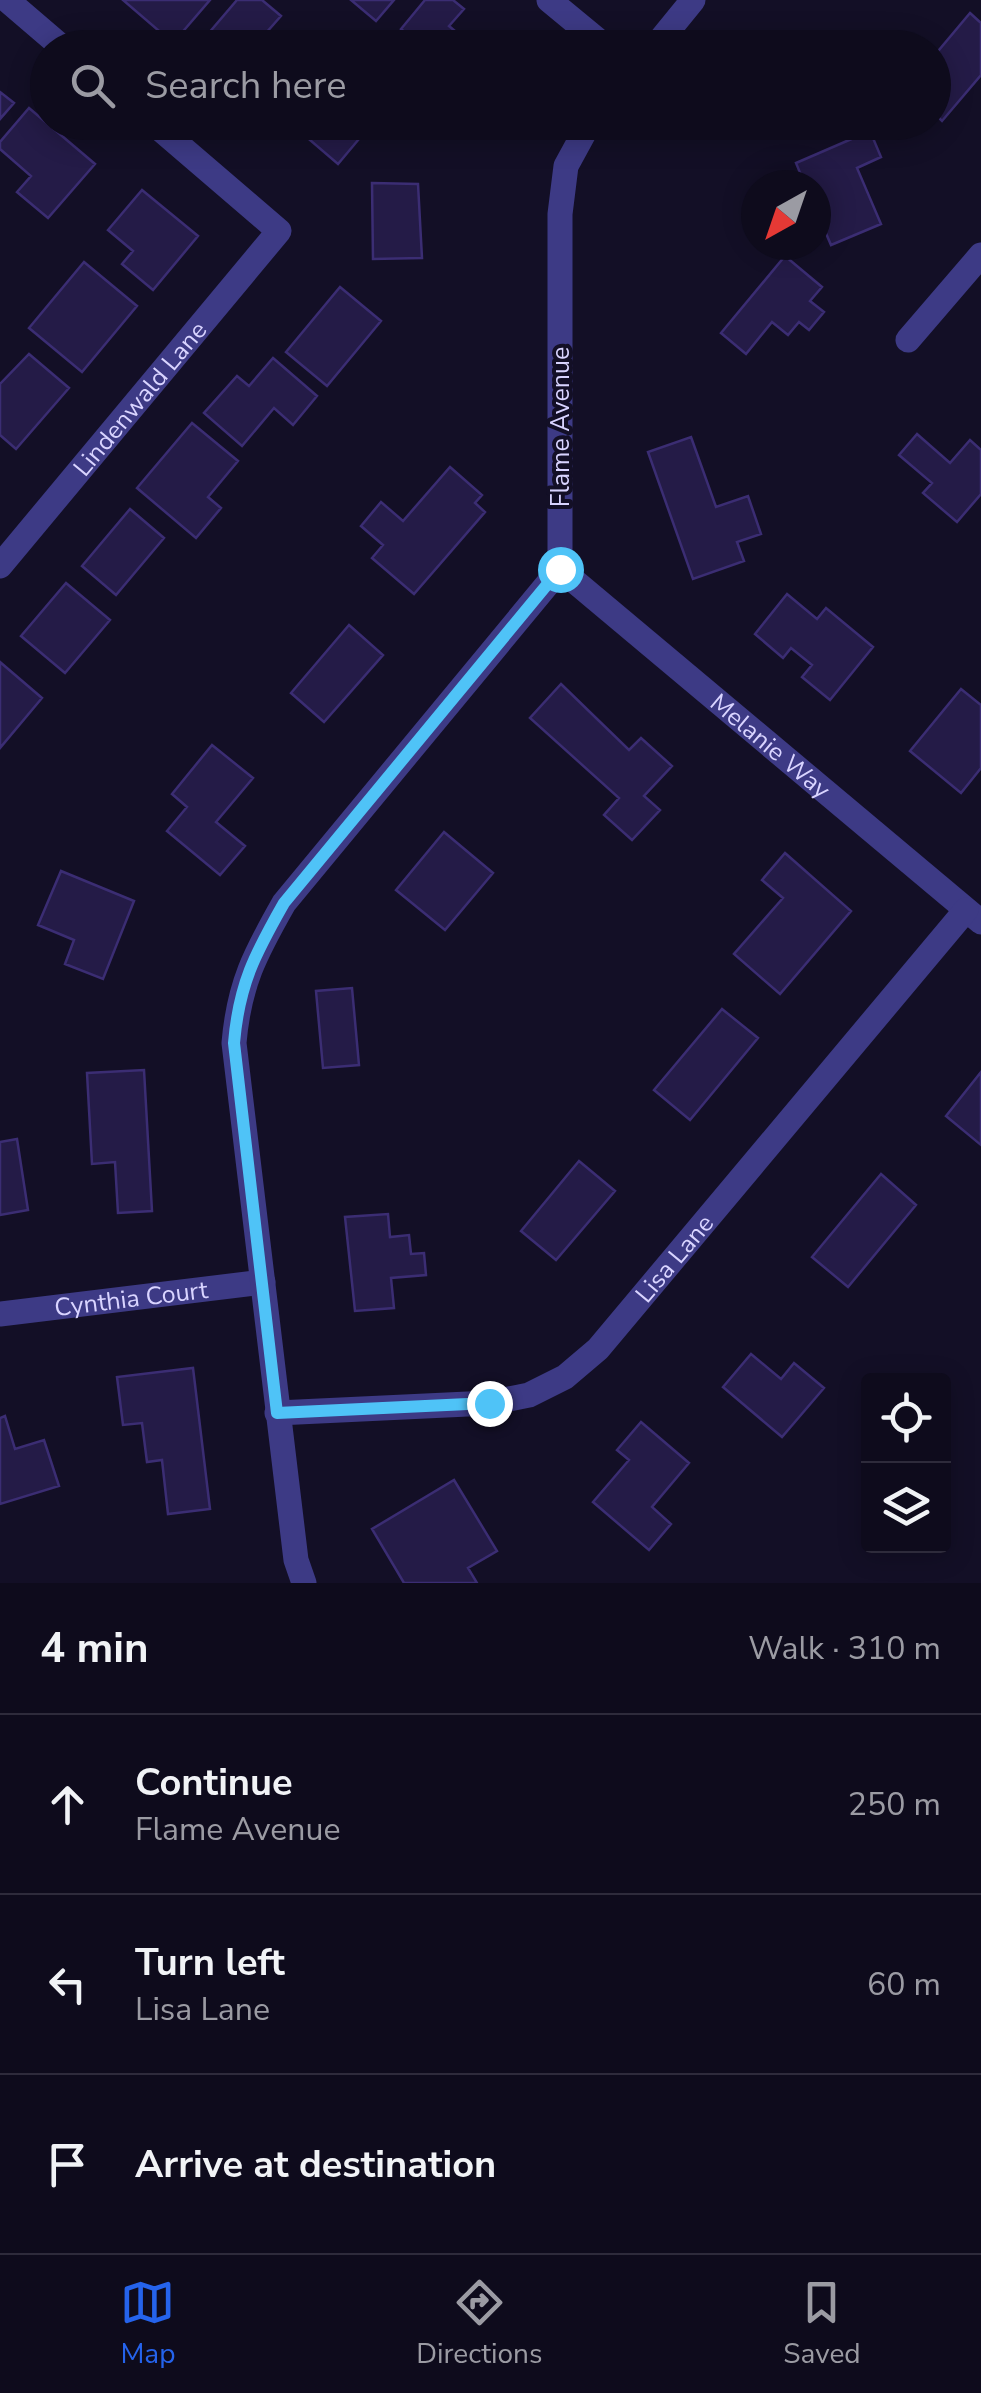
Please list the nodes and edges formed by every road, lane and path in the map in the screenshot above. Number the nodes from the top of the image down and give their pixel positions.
1 (7, 0) edge
2 (549, 0) edge
3 (693, 0) edge
4 (42, 30) edge
5 (585, 30) edge
6 (669, 30) edge
7 (173, 140) edge
8 (580, 140) edge
9 (981, 255) edge
10 (908, 340) dead end
11 (0, 566) edge
12 (560, 569) junction
13 (974, 916) edge
14 (264, 1282) junction
15 (0, 1314) edge
16 (277, 1413) junction
17 (304, 1583) edge

1 - 4 street
2 - 5 street
3 - 6 street
7 - 11 street, Lindenwald Lane
8 - 12 street, Flame Avenue
9 - 10 street
12 - 13 street, Melanie Way
12 - 14 street
13 - 16 street, Lisa Lane
14 - 15 street, Cynthia Court
14 - 16 street
16 - 17 street

